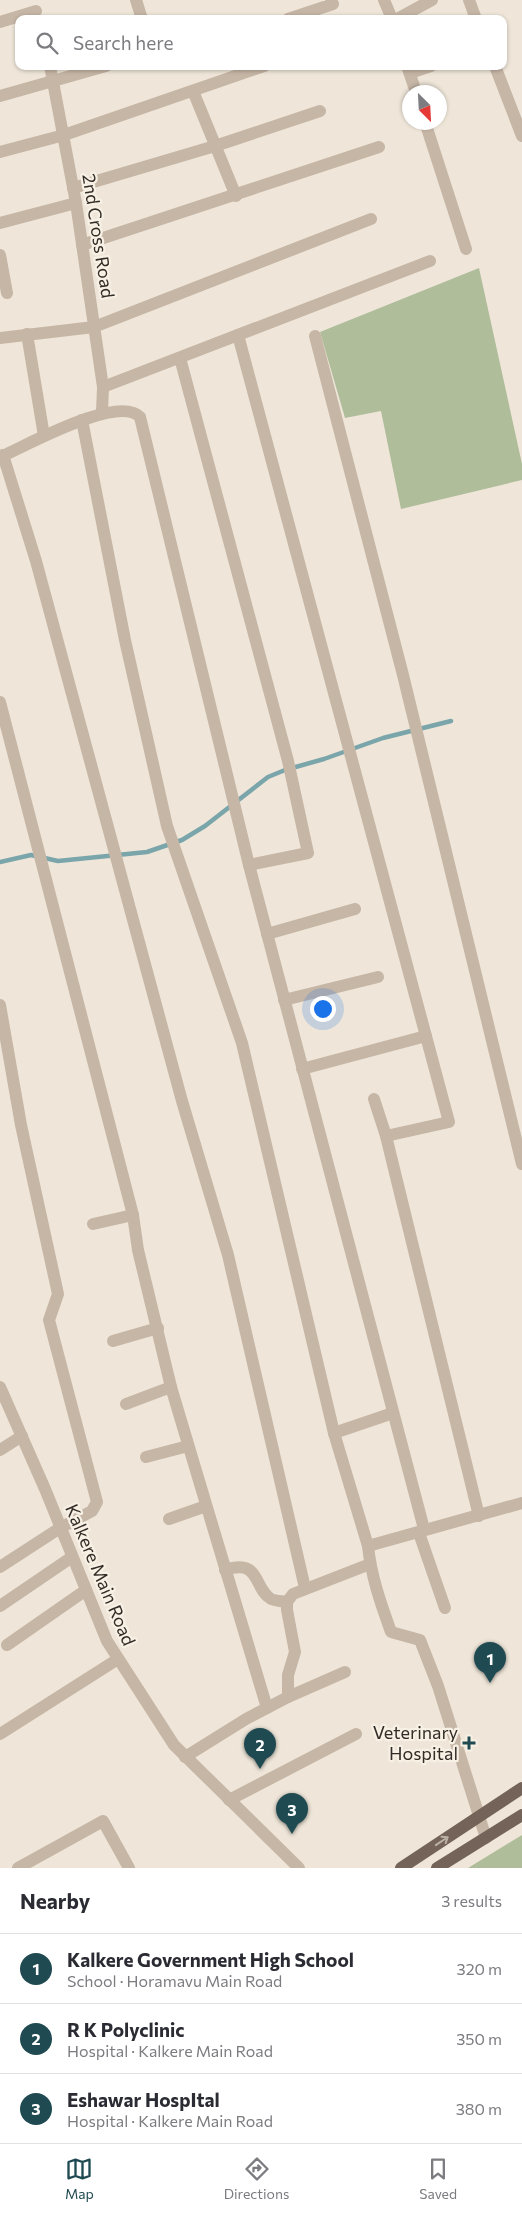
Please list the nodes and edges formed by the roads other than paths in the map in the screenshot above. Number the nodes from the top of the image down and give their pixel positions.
1 (136, 0) edge
2 (331, 0) edge
3 (384, 0) edge
4 (432, 0) edge
5 (469, 0) edge
6 (36, 10) edge
7 (21, 15) edge
8 (141, 15) edge
9 (300, 15) edge
10 (390, 15) edge
11 (404, 15) edge
12 (475, 15) edge
13 (15, 17) edge
14 (0, 22) edge
15 (51, 70) edge
16 (93, 70) edge
17 (253, 70) edge
18 (408, 70) edge
19 (497, 70) edge
20 (54, 82) junction
21 (413, 85) edge
22 (193, 91) junction
23 (0, 96) edge
24 (320, 112) dead end
25 (428, 130) edge
26 (64, 135) junction
27 (522, 136) edge
28 (216, 146) junction
29 (379, 148) dead end
30 (0, 152) edge
31 (73, 188) junction
32 (236, 196) junction
33 (76, 203) junction
34 (371, 219) dead end
35 (0, 223) edge
36 (82, 245) junction
37 (466, 249) dead end
38 (0, 255) edge
39 (430, 261) dead end
40 (7, 293) dead end
41 (94, 327) junction
42 (27, 334) junction
43 (238, 335) junction
44 (315, 336) dead end
45 (0, 338) edge
46 (180, 358) junction
47 (102, 387) junction
48 (102, 412) junction
49 (82, 420) junction
50 (44, 436) junction
51 (1, 456) edge
52 (0, 702) edge
53 (249, 865) junction
54 (356, 909) dead end
55 (267, 934) junction
56 (378, 977) dead end
57 (284, 1000) junction
58 (0, 1005) edge
59 (426, 1036) junction
60 (302, 1069) junction
61 (374, 1099) dead end
62 (386, 1136) junction
63 (522, 1164) edge
64 (133, 1215) junction
65 (93, 1224) dead end
66 (158, 1328) junction
67 (113, 1341) dead end
68 (171, 1386) junction
69 (0, 1387) edge
70 (126, 1404) dead end
71 (393, 1413) junction
72 (334, 1433) junction
73 (22, 1436) junction
74 (188, 1446) junction
75 (0, 1450) edge
76 (146, 1457) dead end
77 (522, 1503) edge
78 (206, 1506) junction
79 (479, 1516) junction
80 (169, 1519) dead end
81 (60, 1528) junction
82 (421, 1531) junction
83 (368, 1546) junction
84 (72, 1557) junction
85 (370, 1564) junction
86 (0, 1567) edge
87 (225, 1570) junction
88 (305, 1588) junction
89 (86, 1590) junction
90 (287, 1602) junction
91 (0, 1606) edge
92 (445, 1608) dead end
93 (7, 1645) dead end
94 (118, 1659) junction
95 (345, 1672) dead end
96 (288, 1697) junction
97 (267, 1708) junction
98 (0, 1734) edge
99 (356, 1734) dead end
100 (185, 1756) junction
101 (522, 1788) edge
102 (229, 1800) junction
103 (522, 1815) edge
104 (477, 1817) junction
105 (486, 1838) junction
106 (18, 1868) edge
107 (129, 1868) edge
108 (299, 1868) edge
109 (401, 1868) edge
110 (437, 1868) edge

1 - 8 street
2 - 9 street
3 - 10 street
4 - 11 street
5 - 12 street
6 - 7 street
13 - 14 street
15 - 20 street, 2nd Cross Road
16 - 20 street
17 - 22 street
18 - 21 street
19 - 27 street
20 - 23 street
20 - 26 street, 2nd Cross Road
22 - 26 street
22 - 28 street
24 - 28 street
25 - 37 street
26 - 30 street
26 - 31 street, 2nd Cross Road
28 - 31 street
28 - 32 street
29 - 32 street
31 - 33 street, 2nd Cross Road
32 - 36 street
33 - 35 street
33 - 36 street, 2nd Cross Road
34 - 41 street
36 - 41 street, 2nd Cross Road
38 - 40 street
39 - 43 street
41 - 42 street
41 - 47 street, 2nd Cross Road
42 - 45 street
42 - 50 street
43 - 46 street
43 - 59 street
44 - 63 street
46 - 47 street
46 - 53 street
47 - 48 street, 2nd Cross Road
48 - 49 street
48 - 53 street
49 - 50 street
49 - 72 street
50 - 51 street
51 - 88 street
52 - 64 street
53 - 55 street
54 - 55 street
55 - 57 street
56 - 57 street
57 - 60 street
58 - 81 street
59 - 60 street
59 - 62 street
60 - 71 street
61 - 62 street
62 - 79 street
64 - 65 street
64 - 66 street
66 - 67 street
66 - 68 street
68 - 70 street
68 - 74 street
69 - 73 street, Kalkere Main Road
71 - 72 street
71 - 82 street
72 - 83 street
73 - 75 street
73 - 81 street, Kalkere Main Road
74 - 76 street
74 - 78 street
77 - 79 street
78 - 80 street
78 - 87 street
79 - 82 street
81 - 84 street, Kalkere Main Road
81 - 86 street
82 - 83 street
82 - 92 street
83 - 85 street
84 - 89 street, Kalkere Main Road
84 - 91 street
85 - 88 street
85 - 104 street
87 - 90 street
87 - 97 street
88 - 90 street
89 - 93 street
89 - 94 street, Kalkere Main Road
90 - 96 street
94 - 98 street
94 - 100 street, Kalkere Main Road
95 - 96 street
96 - 97 street
97 - 100 street
99 - 102 street
100 - 102 street, Kalkere Main Road
101 - 104 main road
102 - 108 street, Kalkere Main Road
103 - 105 main road
104 - 105 street
109 -> 104 main road
105 - 110 main road
106 - 107 street

